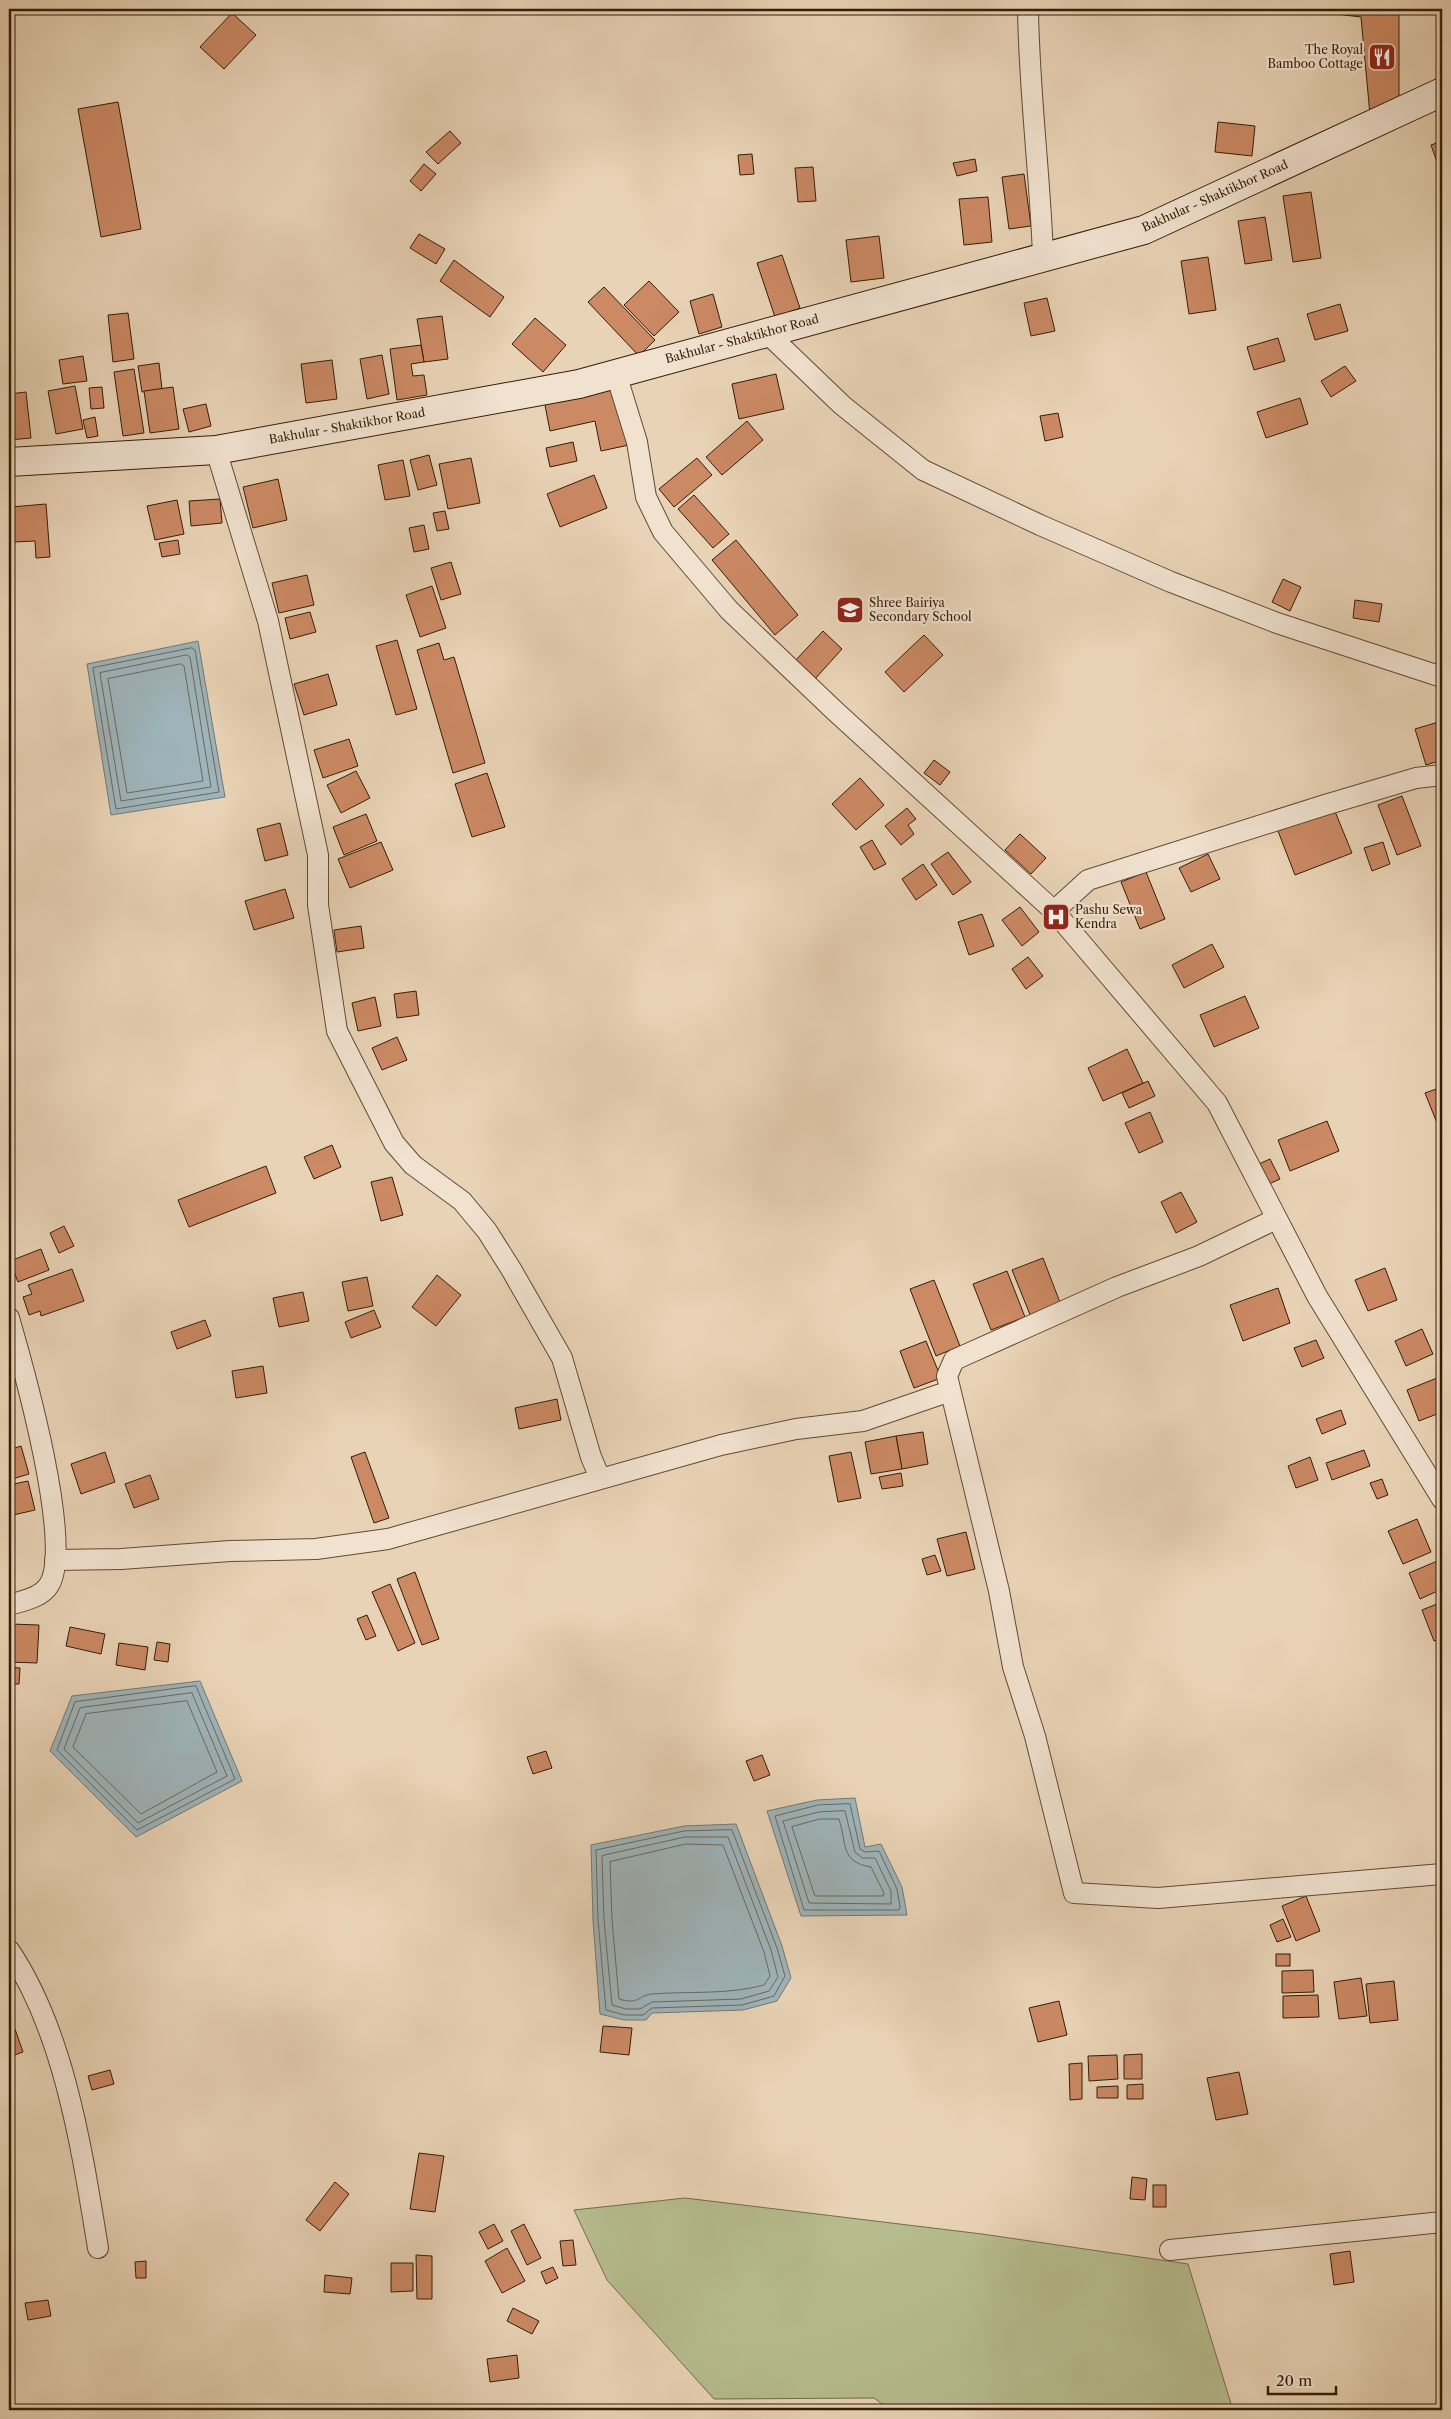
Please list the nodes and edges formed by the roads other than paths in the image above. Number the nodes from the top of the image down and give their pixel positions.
1 (1028, 9) edge
2 (1442, 92) edge
3 (1043, 256) junction
4 (767, 333) junction
5 (616, 374) junction
6 (216, 450) junction
7 (9, 462) edge
8 (1442, 677) edge
9 (1442, 775) edge
10 (1054, 911) junction
11 (1276, 1219) junction
12 (9, 1318) edge
13 (950, 1391) junction
14 (600, 1478) junction
15 (1442, 1499) edge
16 (55, 1560) junction
17 (9, 1605) edge
18 (1442, 1874) edge
19 (9, 1950) edge
20 (1442, 2222) edge
21 (98, 2248) dead end
22 (1170, 2250) dead end

1 - 3 street
2 - 3 street, Bakhular - Shaktikhor Road
3 - 4 street, Bakhular - Shaktikhor Road
4 - 5 street, Bakhular - Shaktikhor Road
4 - 8 street
5 - 6 street, Bakhular - Shaktikhor Road
5 - 10 street
6 - 7 street, Bakhular - Shaktikhor Road
6 - 14 street
9 - 10 street
10 - 11 street
11 - 13 street
11 - 15 street
12 - 16 street
13 - 14 street
13 - 18 street
14 - 16 street
16 - 17 street
19 - 21 street
20 - 22 street

